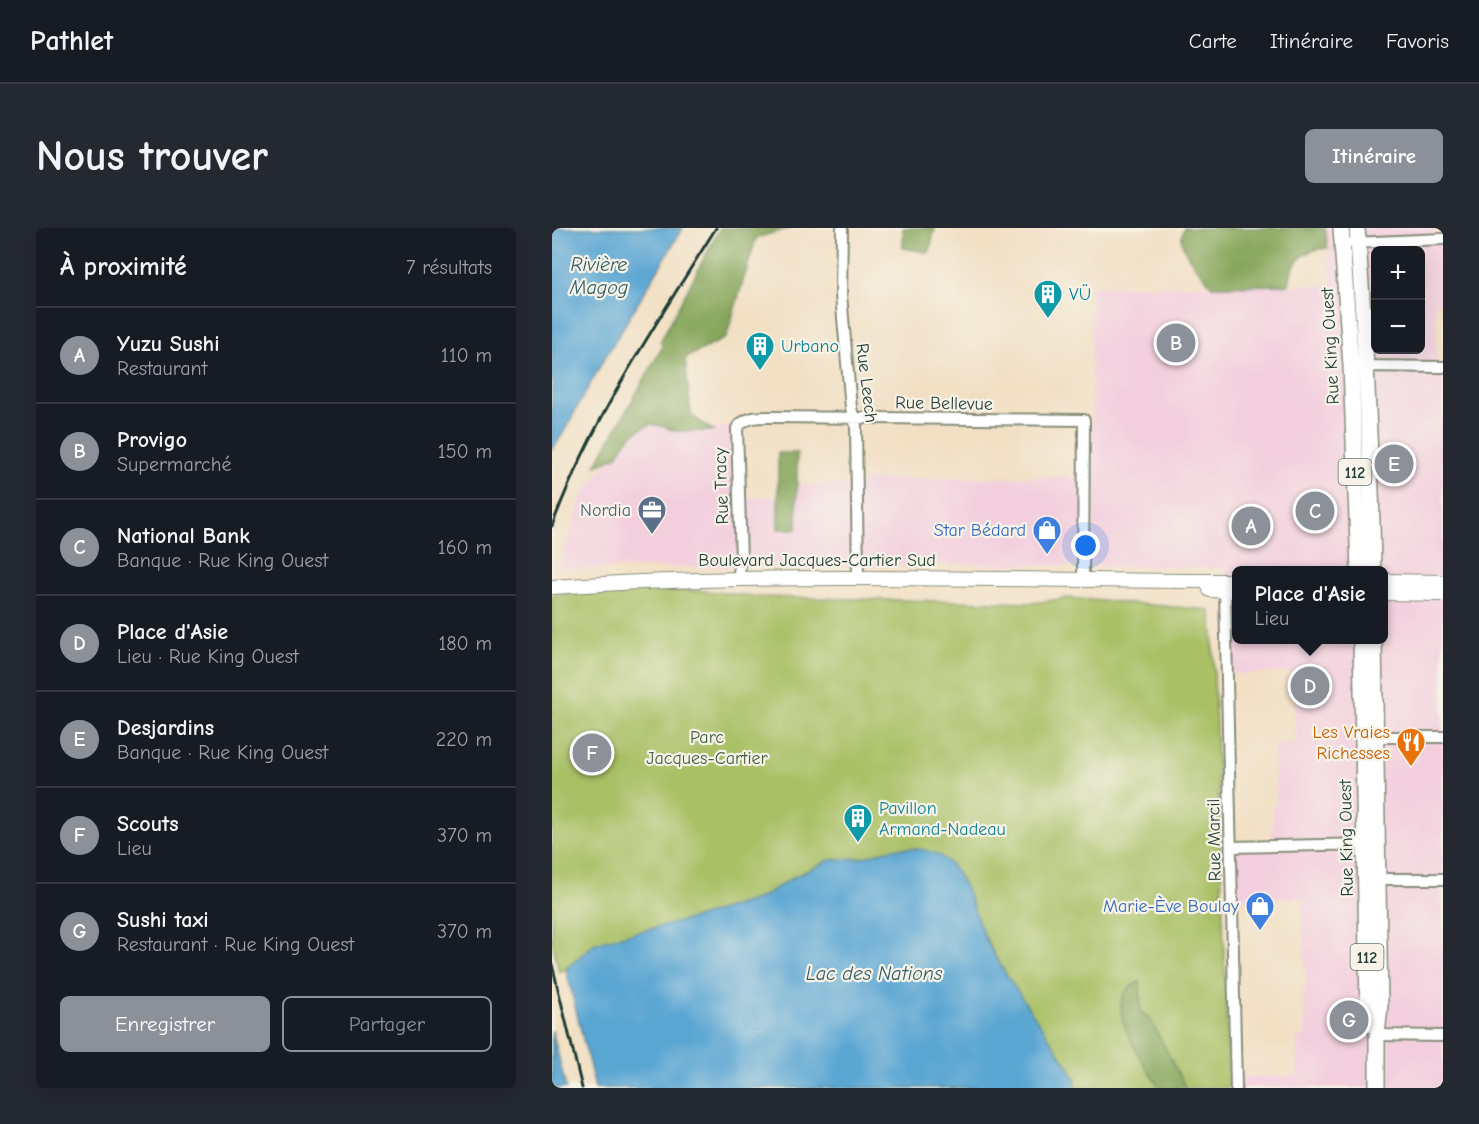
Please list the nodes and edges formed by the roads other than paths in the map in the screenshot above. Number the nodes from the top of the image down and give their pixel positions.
1 (842, 228) edge
2 (1341, 228) edge
3 (1353, 238) edge
4 (1443, 239) edge
5 (1351, 366) junction
6 (1367, 366) junction
7 (1443, 367) edge
8 (853, 418) junction
9 (737, 428) joint
10 (1359, 566) edge
11 (1373, 566) edge
12 (858, 578) junction
13 (738, 579) junction
14 (1083, 580) junction
15 (1232, 581) edge
16 (1388, 581) edge
17 (1443, 582) edge
18 (554, 587) edge
19 (1231, 591) edge
20 (1388, 593) edge
21 (1443, 594) edge
22 (1361, 644) edge
23 (1374, 644) edge
24 (1376, 737) junction
25 (1443, 737) edge
26 (1372, 844) junction
27 (1231, 847) junction
28 (1372, 879) junction
29 (1443, 879) edge
30 (1377, 1035) junction
31 (1443, 1036) edge
32 (1236, 1088) edge
33 (1377, 1088) edge

1 - 8 street, Rue Leech
2 - 3 main road, Rue King Ouest / 112
3 - 4 street
3 - 5 main road, Rue King Ouest / 112
3 - 6 main road, Rue King Ouest / 112
5 - 6 street
5 - 10 main road, Rue King Ouest / 112
6 - 7 street
6 - 11 main road, Rue King Ouest / 112
8 - 9 street, Rue Bellevue
8 - 12 street, Rue Leech
8 - 14 street, Rue Bellevue
9 - 13 street, Rue Tracy
12 - 13 main road, Boulevard Jacques-Cartier Sud
12 - 14 main road, Boulevard Jacques-Cartier Sud
13 - 18 main road, Boulevard Jacques-Cartier Sud
14 - 15 main road, Boulevard Jacques-Cartier Sud
14 - 19 main road, Boulevard Jacques-Cartier Sud
16 - 17 main road
19 - 27 street, Rue Marcil
20 - 21 main road
22 - 26 main road, Rue King Ouest / 112
23 - 24 main road, Rue King Ouest / 112
24 - 25 street
24 - 26 main road, Rue King Ouest / 112
26 - 27 street
26 - 28 main road, Rue King Ouest / 112
27 - 32 street, Rue Marcil
28 - 29 street
28 - 30 main road, Rue King Ouest / 112
30 - 31 street
30 - 33 main road, Rue King Ouest / 112

